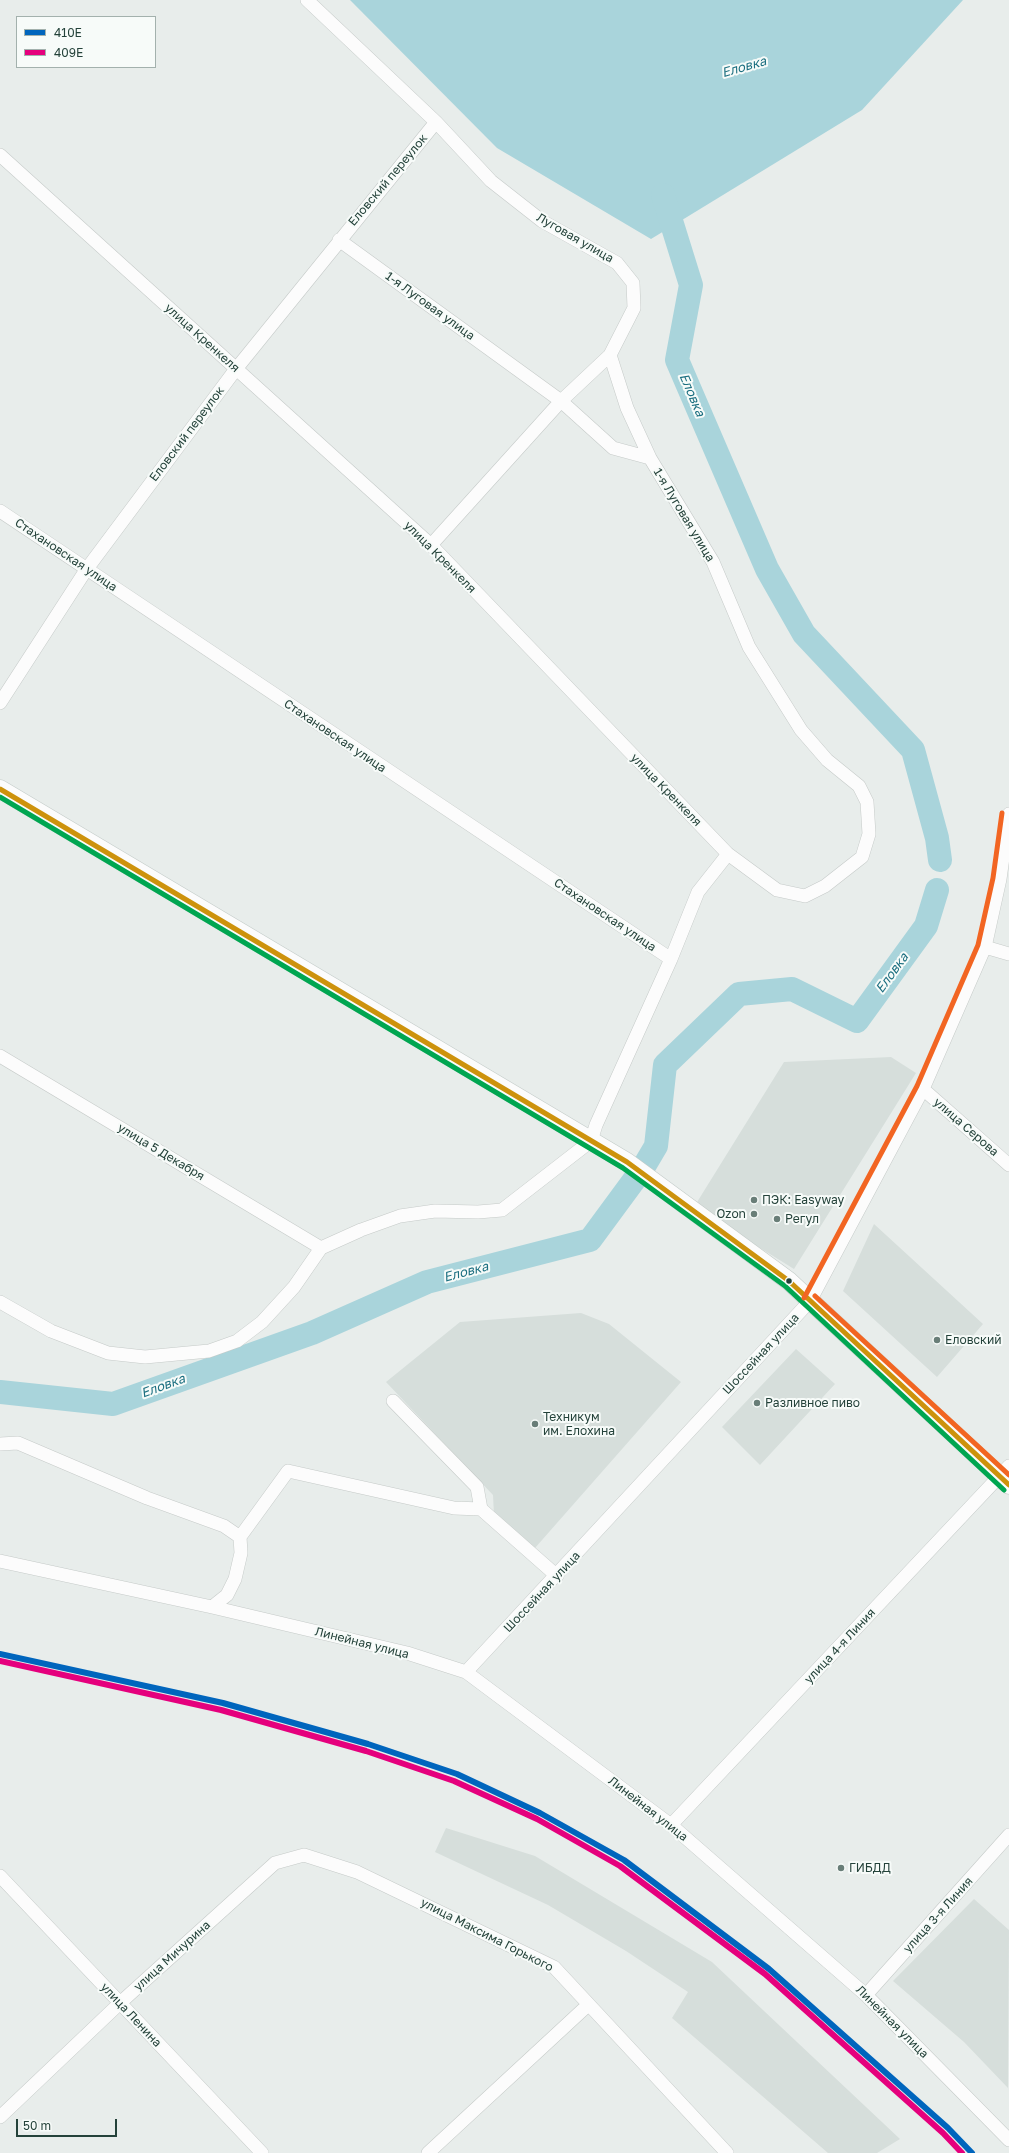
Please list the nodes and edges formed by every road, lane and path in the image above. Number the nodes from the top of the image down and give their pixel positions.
1 (307, 0) edge
2 (436, 122) junction
3 (0, 155) edge
4 (338, 240) junction
5 (610, 355) junction
6 (236, 368) junction
7 (561, 401) junction
8 (650, 458) junction
9 (0, 510) edge
10 (431, 544) junction
11 (86, 570) junction
12 (0, 703) edge
13 (0, 789) edge
14 (1009, 814) edge
15 (869, 834) joint
16 (728, 854) junction
17 (985, 948) junction
18 (1009, 954) edge
19 (671, 959) junction
20 (0, 1056) edge
21 (923, 1089) junction
22 (591, 1141) junction
23 (1009, 1165) edge
24 (321, 1248) junction
25 (810, 1301) junction
26 (0, 1302) edge
27 (393, 1401) dead end
28 (0, 1444) edge
29 (1006, 1476) edge
30 (481, 1509) junction
31 (240, 1537) junction
32 (0, 1561) edge
33 (557, 1576) junction
34 (212, 1607) junction
35 (466, 1672) junction
36 (671, 1825) junction
37 (1009, 1834) edge
38 (275, 1863) joint
39 (0, 1876) edge
40 (866, 1995) junction
41 (120, 2003) junction
42 (588, 2005) junction
43 (0, 2117) edge
44 (1006, 2131) edge
45 (262, 2153) edge
46 (428, 2153) edge
47 (726, 2153) edge

1 - 2 street, Луговая улица
2 - 4 street, Еловский переулок
2 - 5 street, Луговая улица
3 - 6 street, улица Кренкеля
4 - 6 street, Еловский переулок
4 - 7 street, 1-я Луговая улица
5 - 7 street, Луговая улица
5 - 8 street
6 - 10 street, улица Кренкеля
6 - 11 street, Еловский переулок
7 - 8 street, 1-я Луговая улица
7 - 10 street, Луговая улица
8 - 15 street, 1-я Луговая улица
9 - 11 street, Стахановская улица
10 - 16 street, улица Кренкеля
11 - 12 street, Еловский переулок
11 - 19 street, Стахановская улица
13 - 22 main road
14 - 17 street, Шоссейная улица
15 - 16 street, улица Кренкеля
16 - 19 street
17 - 18 street
17 - 21 street, Шоссейная улица
19 - 22 street
20 - 24 street, улица 5 Декабря
21 - 23 street, улица Серова
21 - 25 street, Шоссейная улица
22 - 24 street
22 - 25 main road
24 - 26 street
25 - 29 main road
25 - 33 street, Шоссейная улица
27 - 30 street
28 - 31 street
29 - 36 street, улица 4-я Линия
30 - 31 street
30 - 33 street
31 - 34 street
32 - 34 street, Линейная улица
33 - 35 street, Шоссейная улица
34 - 35 street, Линейная улица
35 - 36 street, Линейная улица
36 - 40 street, Линейная улица
37 - 40 street, улица 3-я Линия
38 - 41 street, улица Мичурина
38 - 42 street, улица Максима Горького
39 - 41 street, улица Ленина
40 - 44 street, Линейная улица
41 - 43 street, улица Мичурина
41 - 45 street, улица Ленина
42 - 46 street
42 - 47 street, улица Максима Горького

